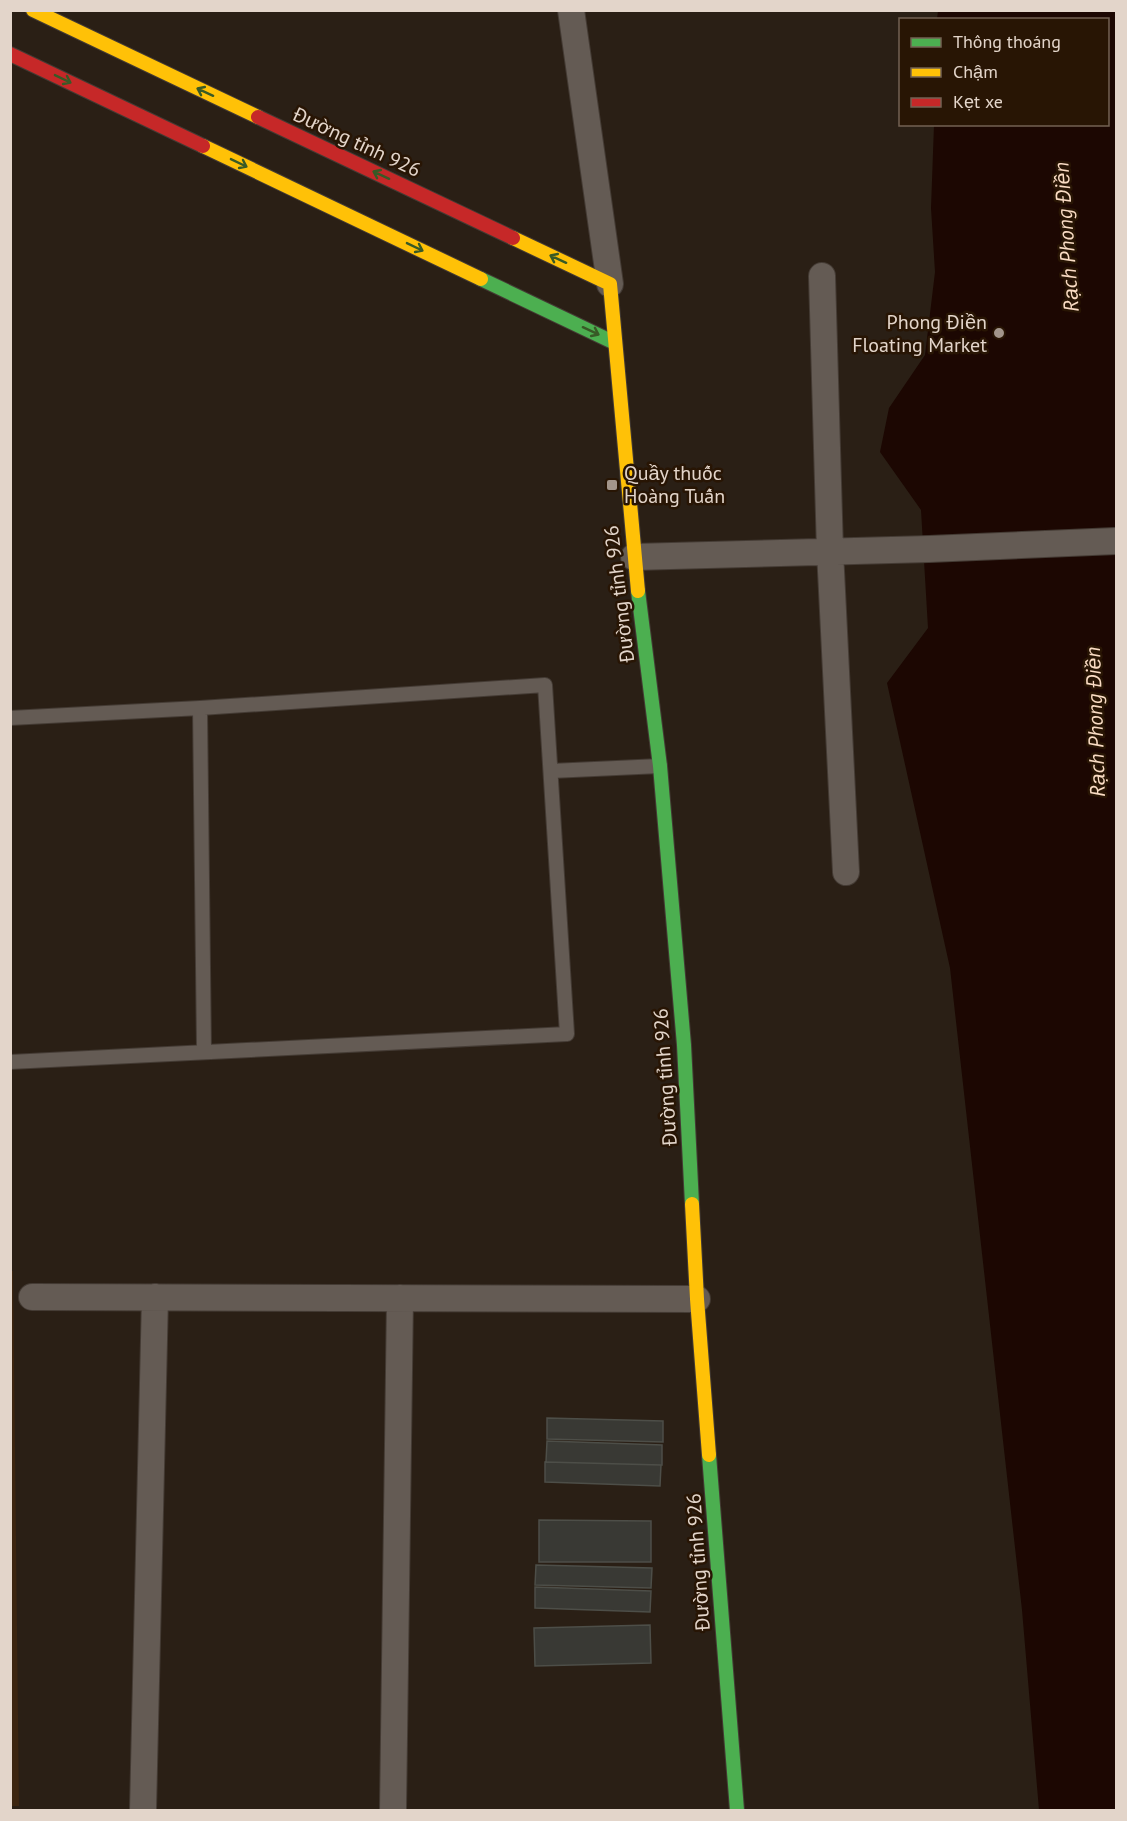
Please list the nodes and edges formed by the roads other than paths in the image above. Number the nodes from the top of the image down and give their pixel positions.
1 (33, 10) edge
2 (571, 10) edge
3 (10, 54) edge
4 (822, 276) dead end
5 (610, 284) junction
6 (615, 342) junction
7 (1116, 540) edge
8 (830, 552) junction
9 (634, 557) junction
10 (200, 708) junction
11 (10, 718) edge
12 (660, 766) junction
13 (551, 771) junction
14 (846, 872) dead end
15 (204, 1052) junction
16 (10, 1062) edge
17 (32, 1297) dead end
18 (155, 1297) junction
19 (400, 1298) junction
20 (697, 1299) junction
21 (143, 1810) edge
22 (393, 1810) edge
23 (737, 1810) edge

5 -> 1 main road, Đường tỉnh 926
2 - 5 street
3 -> 6 main road
4 - 8 street
5 - 6 main road, Đường tỉnh 926
6 - 9 main road, Đường tỉnh 926
7 - 8 street
8 - 9 street
8 - 14 street
9 - 12 main road, Đường tỉnh 926
10 - 11 lane
10 - 13 lane
10 - 15 lane
12 - 13 lane
12 - 20 main road, Đường tỉnh 926
13 - 15 lane
15 - 16 lane
17 - 18 street
18 - 19 street
18 - 21 street
19 - 20 street
19 - 22 street
20 - 23 main road, Đường tỉnh 926

